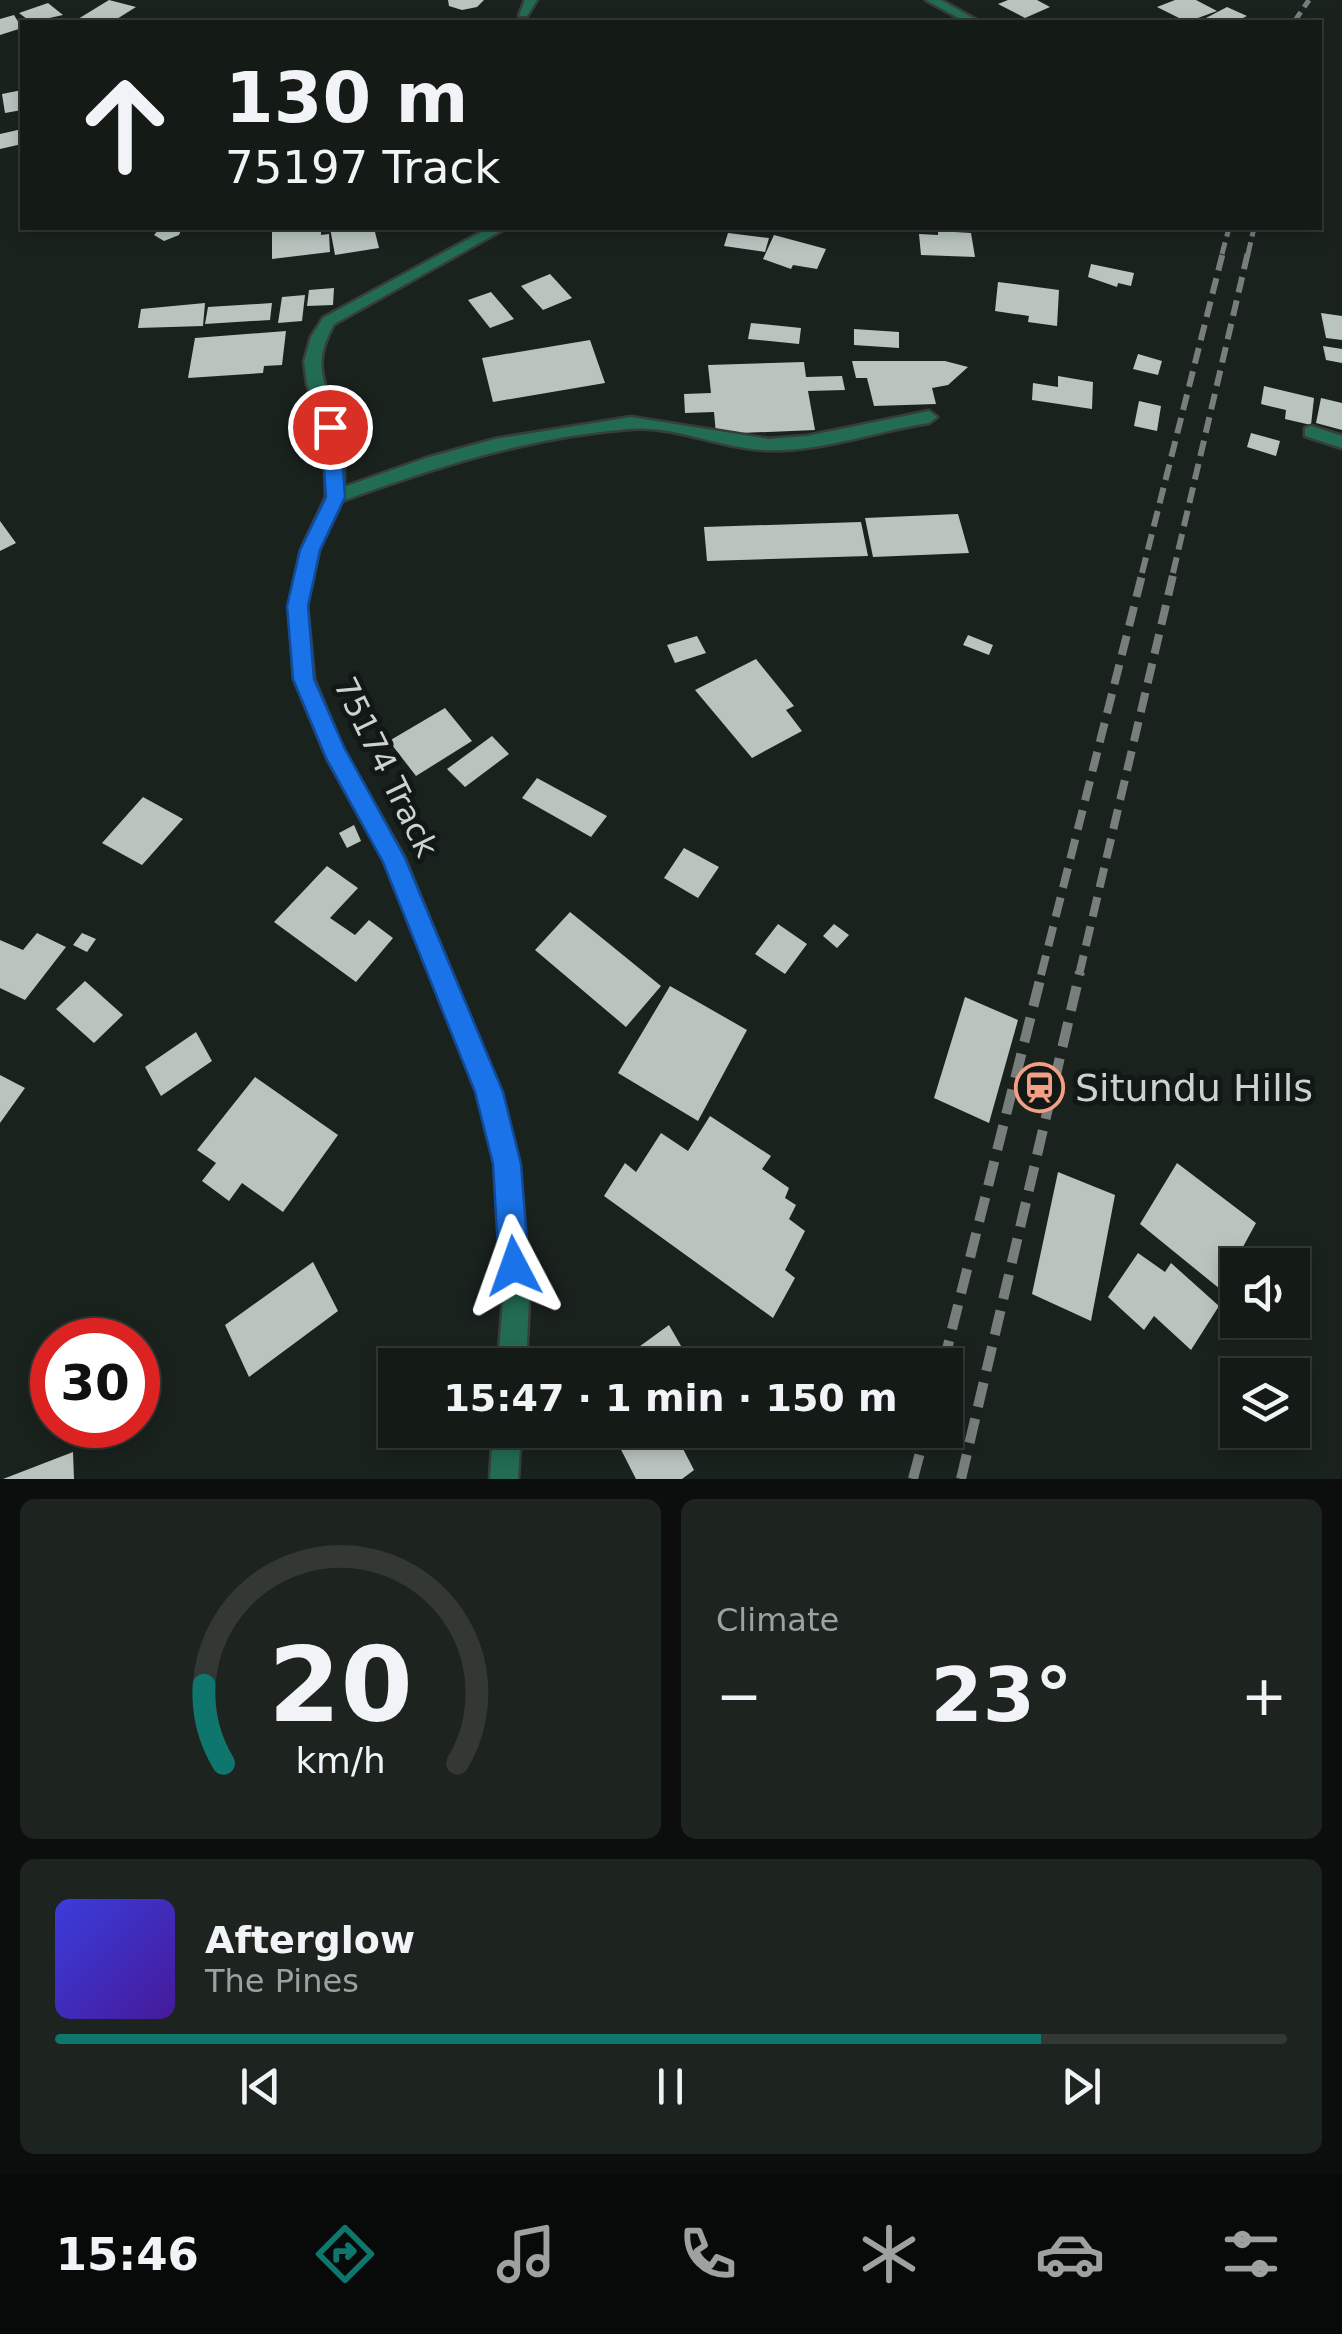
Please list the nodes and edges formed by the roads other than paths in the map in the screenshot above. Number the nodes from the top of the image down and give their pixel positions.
1 (531, 0) edge
2 (932, 0) edge
3 (522, 14) dead end
4 (970, 20) edge
5 (495, 230) edge
6 (929, 416) dead end
7 (1312, 432) dead end
8 (1342, 442) edge
9 (336, 497) junction
10 (513, 1348) edge
11 (507, 1448) edge
12 (504, 1479) edge

1 - 3 street
2 - 4 street
5 - 9 street
6 - 9 street
7 - 8 street
9 - 10 street, 75174 Track
11 - 12 street

